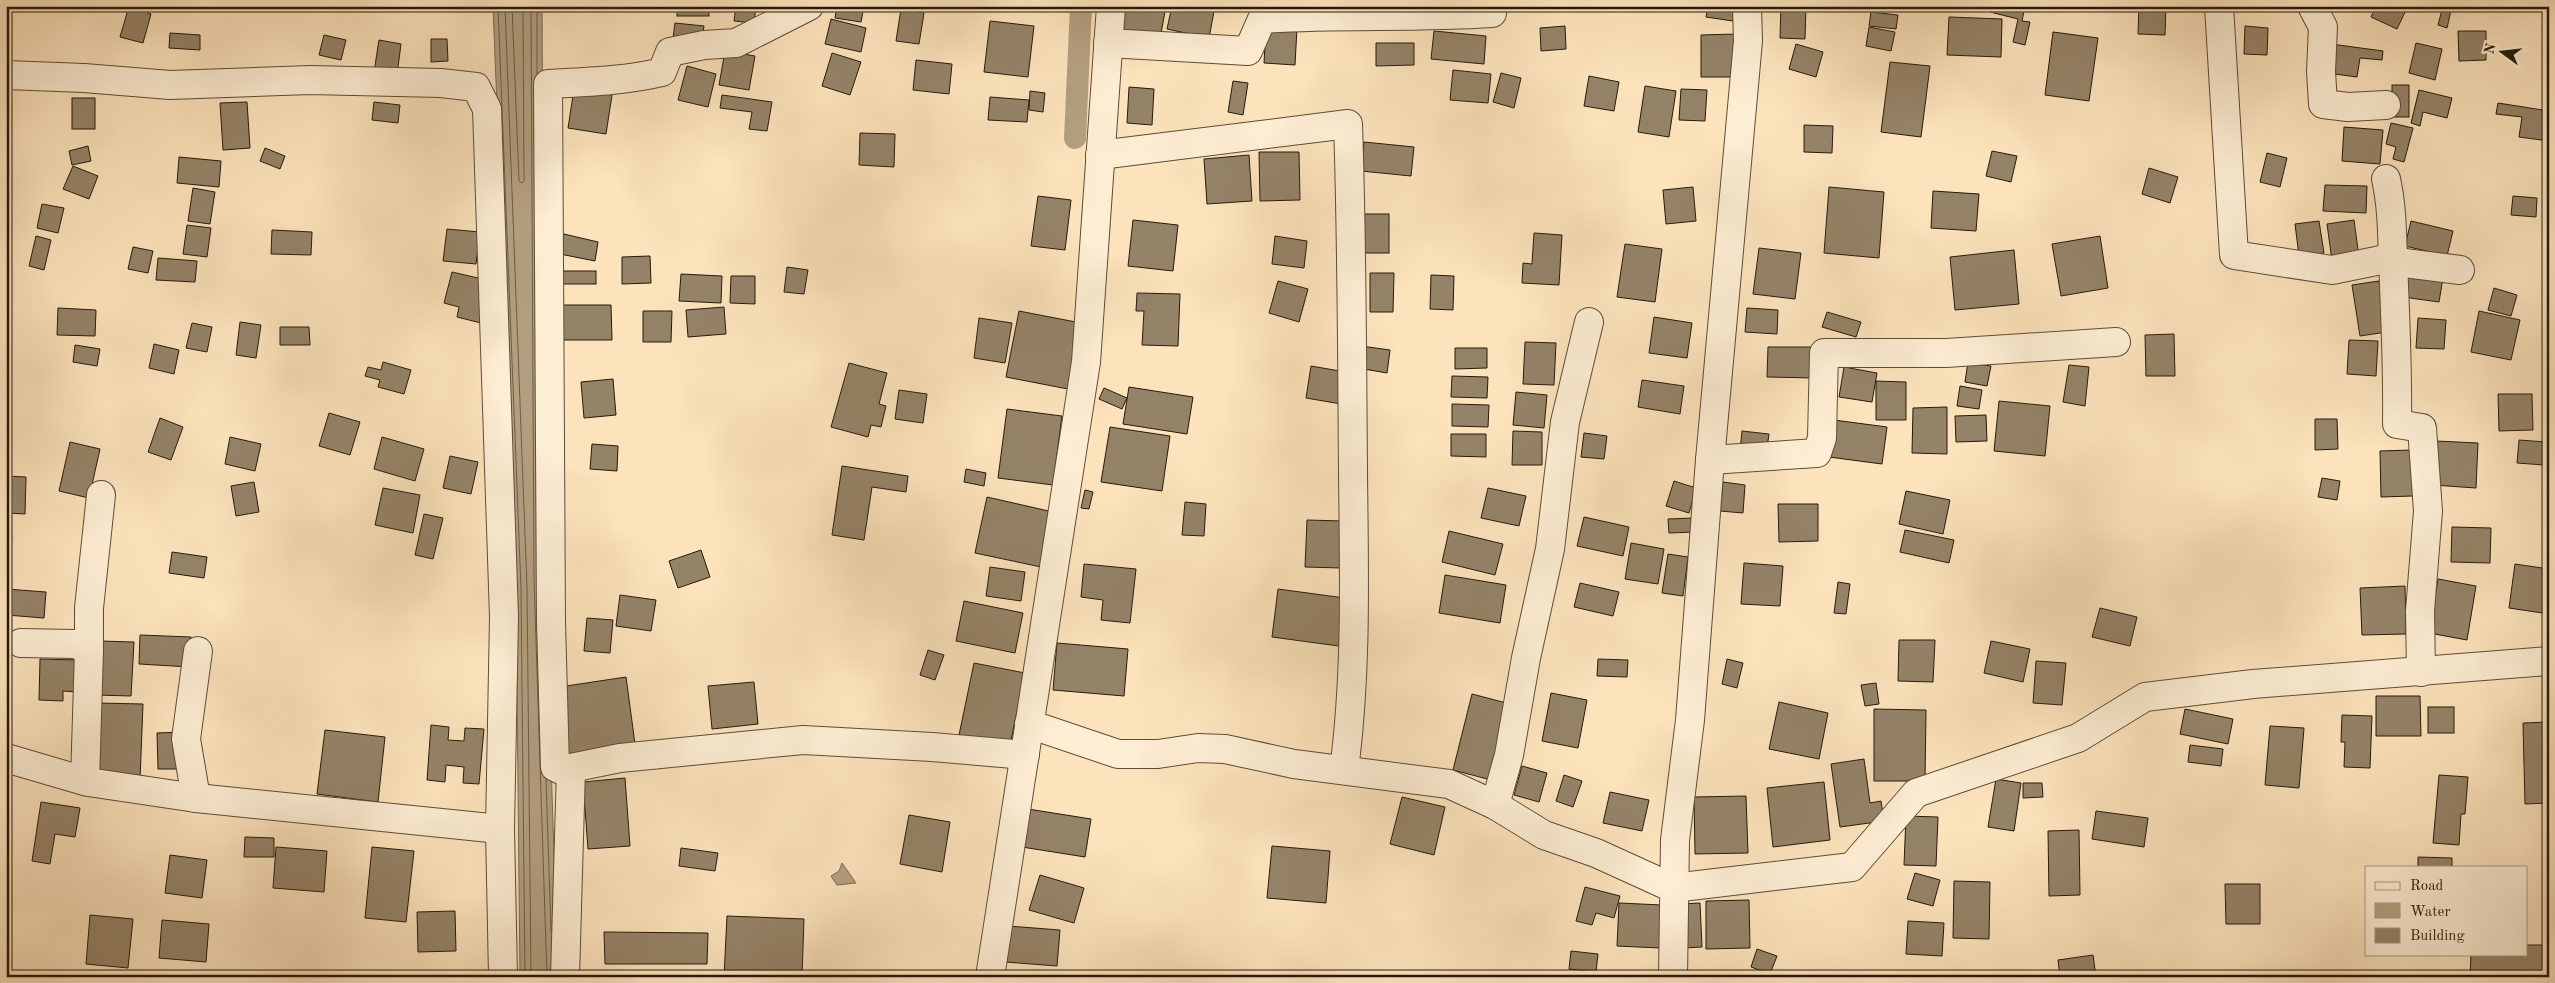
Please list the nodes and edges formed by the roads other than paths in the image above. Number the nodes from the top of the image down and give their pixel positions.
1 (1110, 6) edge
2 (1747, 6) edge
3 (2219, 6) edge
4 (2312, 6) edge
5 (793, 10) edge
6 (1492, 13) dead end
7 (1108, 43) junction
8 (6, 75) edge
9 (2386, 106) dead end
10 (1100, 154) junction
11 (2386, 179) dead end
12 (2393, 261) junction
13 (2460, 270) dead end
14 (1589, 322) dead end
15 (2116, 342) dead end
16 (1710, 460) junction
17 (101, 495) dead end
18 (21, 643) dead end
19 (89, 651) junction
20 (198, 651) dead end
21 (2549, 661) edge
22 (2421, 672) junction
23 (1030, 724) junction
24 (1025, 755) junction
25 (6, 758) edge
26 (572, 768) junction
27 (1344, 770) junction
28 (85, 781) junction
29 (196, 798) junction
30 (1495, 805) junction
31 (500, 829) junction
32 (1672, 888) junction
33 (503, 977) edge
34 (565, 977) edge
35 (990, 977) edge
36 (1673, 977) edge

1 - 7 street
2 - 16 street
3 - 12 street
4 - 9 street
5 - 26 street
6 - 7 street
7 - 10 street
8 - 31 street
10 - 23 street
10 - 27 street
11 - 12 street
12 - 13 street
12 - 22 street
14 - 30 street
15 - 16 street
16 - 32 street
17 - 19 street
18 - 19 street
19 - 28 street
20 - 29 street
21 - 22 street
22 - 32 street
23 - 24 street
23 - 27 street
24 - 26 street
24 - 35 street
25 - 28 street
26 - 34 street
27 - 30 street
28 - 29 street
29 - 31 street
30 - 32 street
31 - 33 street
32 - 36 street

